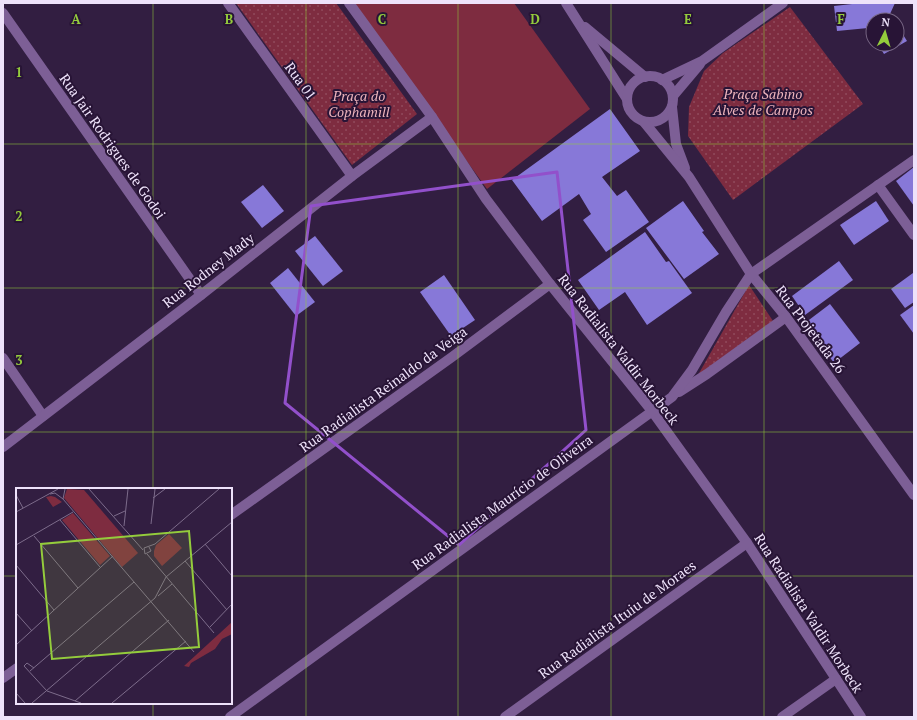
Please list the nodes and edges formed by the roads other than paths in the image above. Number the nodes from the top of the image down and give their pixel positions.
1 (228, 3) edge
2 (349, 3) edge
3 (566, 3) edge
4 (783, 3) edge
5 (3, 13) edge
6 (578, 22) junction
7 (702, 61) junction
8 (645, 77) junction
9 (662, 80) junction
10 (673, 96) junction
11 (627, 99) junction
12 (672, 107) junction
13 (432, 117) junction
14 (644, 122) junction
15 (914, 160) edge
16 (352, 176) junction
17 (689, 177) junction
18 (878, 185) junction
19 (914, 234) edge
20 (752, 274) junction
21 (550, 284) junction
22 (201, 295) junction
23 (786, 317) junction
24 (3, 358) edge
25 (672, 397) junction
26 (652, 411) junction
27 (43, 416) junction
28 (3, 447) edge
29 (914, 495) edge
30 (232, 514) edge
31 (747, 543) junction
32 (16, 669) edge
33 (3, 678) edge
34 (836, 679) junction
35 (230, 717) edge
36 (505, 717) edge
37 (782, 717) edge
38 (861, 717) edge

1 - 16 street, Rua 01
2 - 13 street, Rua Radialista Valdir Morbeck
3 - 6 street
4 - 7 street
5 - 22 street, Rua Jair Rodrigues de Godoi
6 - 8 street
6 - 11 street
7 - 9 street
7 - 10 street
8 - 9 street
8 - 11 street
9 - 10 street
10 - 12 street
11 - 14 street
12 - 14 street
12 - 17 street, Rua Projetada 26
13 - 16 street, Rua Rodney Mady
13 - 21 street, Rua Radialista Valdir Morbeck
14 - 17 street, Rua Projetada 26
15 - 18 street
16 - 22 street, Rua Rodney Mady
17 - 20 street, Rua Projetada 26
18 - 19 street
18 - 20 street
20 - 23 street, Rua Projetada 26
20 - 25 street, Rua Radialista Maurício de Oliveira
21 - 26 street, Rua Radialista Valdir Morbeck
21 - 30 street, Rua Radialista Reinaldo da Veiga
22 - 27 street, Rua Rodney Mady
23 - 25 street
23 - 29 street, Rua Projetada 26
24 - 27 street
25 - 26 street, Rua Radialista Maurício de Oliveira
26 - 31 street, Rua Radialista Valdir Morbeck
26 - 35 street, Rua Radialista Maurício de Oliveira
27 - 28 street, Rua Rodney Mady
31 - 34 street, Rua Radialista Valdir Morbeck
31 - 36 street, Rua Radialista Ituiu de Moraes
32 - 33 street
34 - 37 street
34 - 38 street, Rua Radialista Valdir Morbeck

